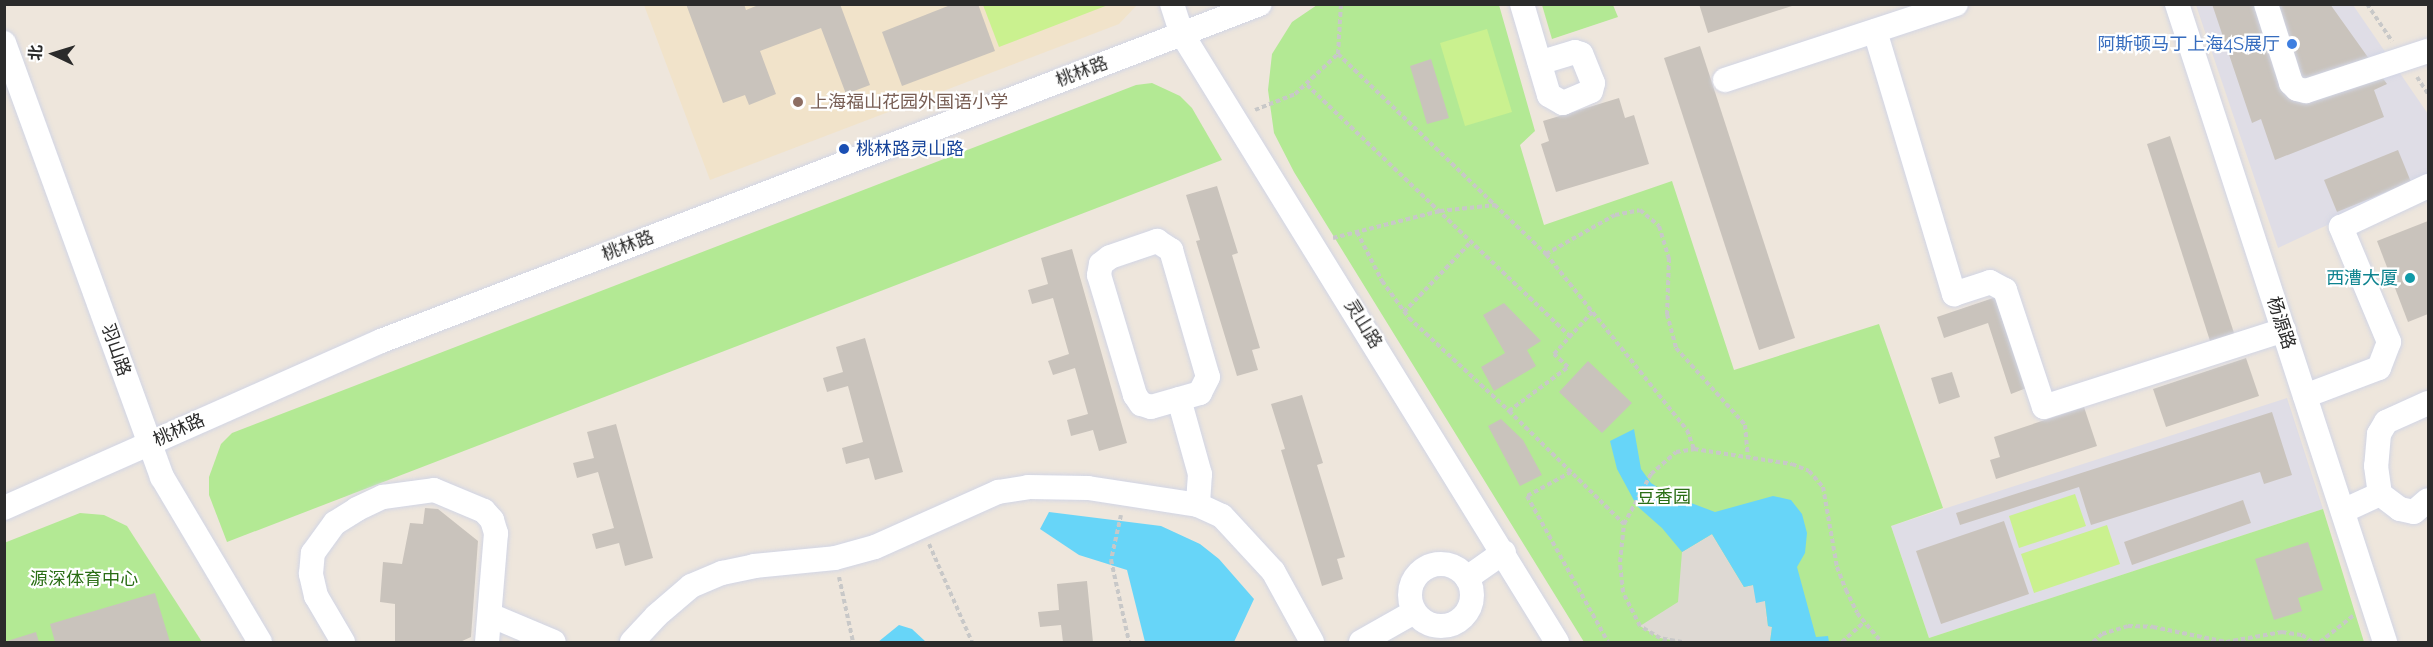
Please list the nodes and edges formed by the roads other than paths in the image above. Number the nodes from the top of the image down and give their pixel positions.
1 (1172, 4) edge
2 (1260, 4) edge
3 (1522, 4) edge
4 (1956, 4) edge
5 (2177, 4) edge
6 (2266, 4) edge
7 (1875, 31) junction
8 (1182, 34) junction
9 (4, 43) edge
10 (2428, 51) edge
11 (1540, 63) dead end
12 (1725, 80) dead end
13 (2428, 186) edge
14 (2284, 330) junction
15 (2305, 396) junction
16 (1179, 399) junction
17 (2428, 403) edge
18 (148, 444) junction
19 (2380, 494) junction
20 (2428, 500) edge
21 (1198, 504) junction
22 (4, 507) edge
23 (2343, 511) junction
24 (1504, 552) junction
25 (1467, 578) junction
26 (1414, 612) junction
27 (490, 615) junction
28 (260, 642) edge
29 (343, 642) edge
30 (487, 642) edge
31 (554, 642) edge
32 (632, 642) edge
33 (1312, 642) edge
34 (1361, 642) edge
35 (1557, 642) edge
36 (2385, 642) edge

1 - 8 street, 灵山路
2 - 8 street, 桃林路
3 - 11 street
4 - 7 street
5 - 14 street, 杨源路
6 - 10 street
7 - 12 street
7 - 14 street
8 - 18 street, 桃林路
8 - 24 street, 灵山路
9 - 18 street, 羽山路
13 - 15 street
14 - 15 street, 杨源路
15 - 23 street, 杨源路
16 - 16 street
16 - 21 street
17 - 19 street
18 - 22 street, 桃林路
18 - 28 street, 羽山路
19 - 20 street
19 - 23 street
21 - 32 street
21 - 33 street
23 - 36 street, 杨源路
24 - 25 street
24 - 35 street, 灵山路
25 - 26 street
25 - 26 street
26 - 34 street
27 - 29 street
27 - 30 street
27 - 31 street

